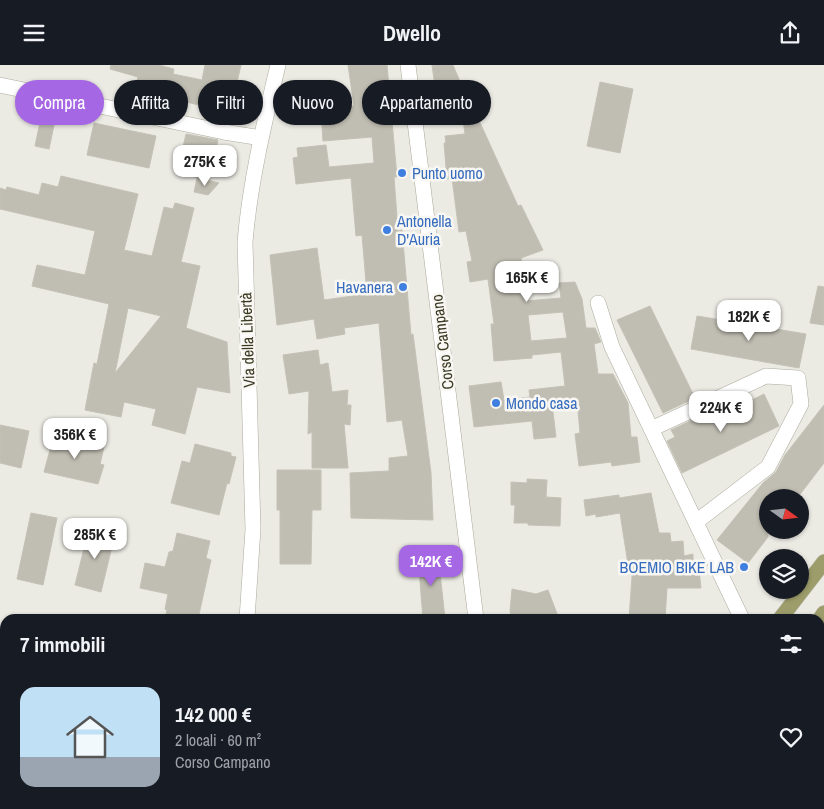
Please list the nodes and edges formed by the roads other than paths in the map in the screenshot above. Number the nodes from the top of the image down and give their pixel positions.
1 (278, 65) edge
2 (408, 65) edge
3 (0, 85) edge
4 (261, 138) junction
5 (598, 303) dead end
6 (651, 429) junction
7 (696, 522) junction
8 (824, 562) edge
9 (247, 614) edge
10 (475, 614) edge
11 (740, 614) edge
12 (784, 614) edge

1 - 4 street, Via della Libertà
2 - 10 street, Corso Campano
3 - 4 street
4 - 9 street, Via della Libertà
5 - 6 street
6 - 7 street
6 - 7 street
7 - 11 street
8 - 12 main road

